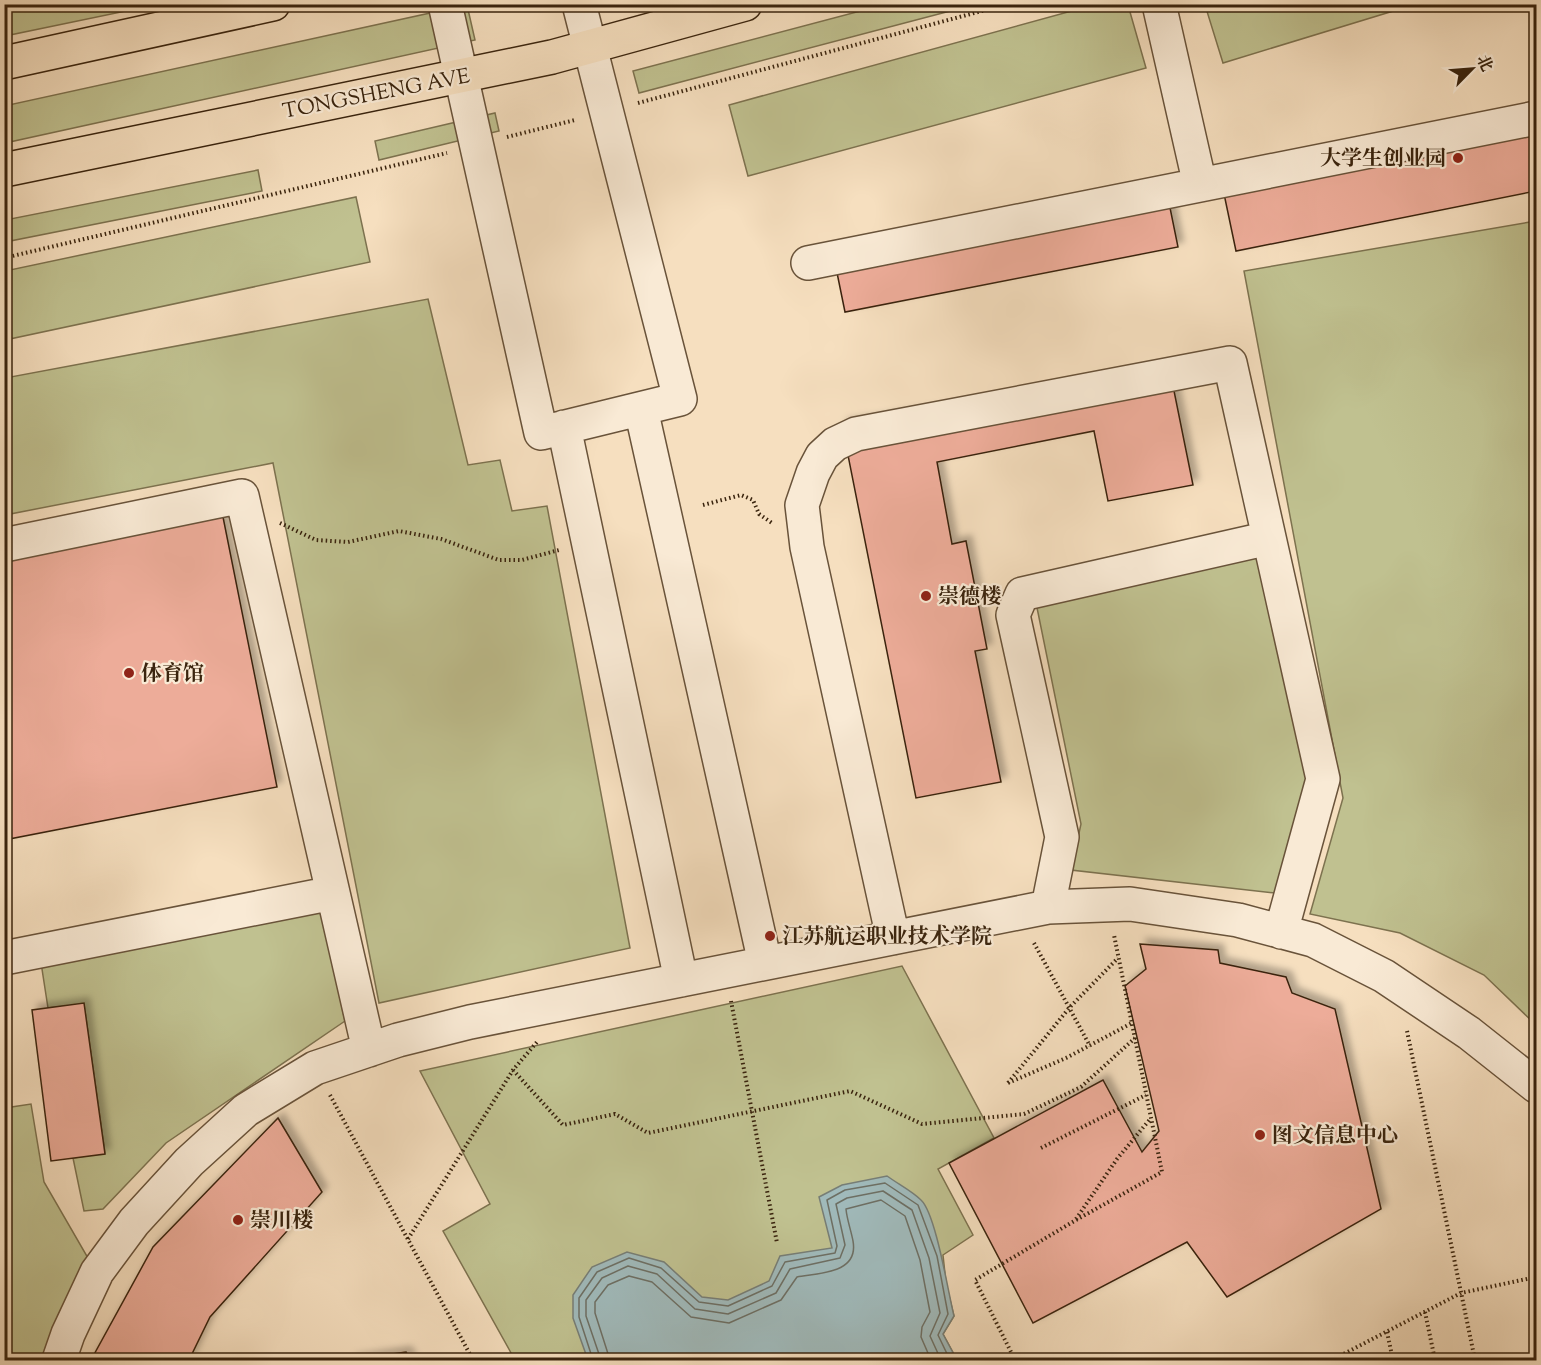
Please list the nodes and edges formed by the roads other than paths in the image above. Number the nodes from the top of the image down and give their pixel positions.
1 (273, 4) edge
2 (446, 4) edge
3 (579, 4) edge
4 (745, 4) edge
5 (1159, 4) edge
6 (590, 47) junction
7 (4, 63) edge
8 (461, 76) junction
9 (1536, 118) edge
10 (4, 170) edge
11 (1200, 185) junction
12 (808, 263) dead end
13 (641, 409) junction
14 (564, 427) junction
15 (1269, 538) junction
16 (4, 545) edge
17 (333, 893) junction
18 (1048, 908) junction
19 (1281, 932) junction
20 (893, 938) junction
21 (4, 958) edge
22 (765, 963) junction
23 (681, 980) junction
24 (369, 1050) junction
25 (1536, 1086) edge
26 (59, 1360) edge

1 - 7 main road
2 - 8 street
3 - 6 street
4 - 6 main road, TONGSHENG AVE
5 - 11 street
6 - 8 main road, TONGSHENG AVE
6 - 13 street
8 - 10 main road, TONGSHENG AVE
8 - 14 street
9 - 11 street
11 - 12 street
13 - 14 street
13 - 22 street
14 - 23 street
15 - 18 street
15 - 19 street
15 - 20 street
16 - 17 street
17 - 21 street
17 - 24 street
18 - 19 street
18 - 20 street
19 - 25 street
20 - 22 street
22 - 23 street
23 - 24 street
24 - 26 street

